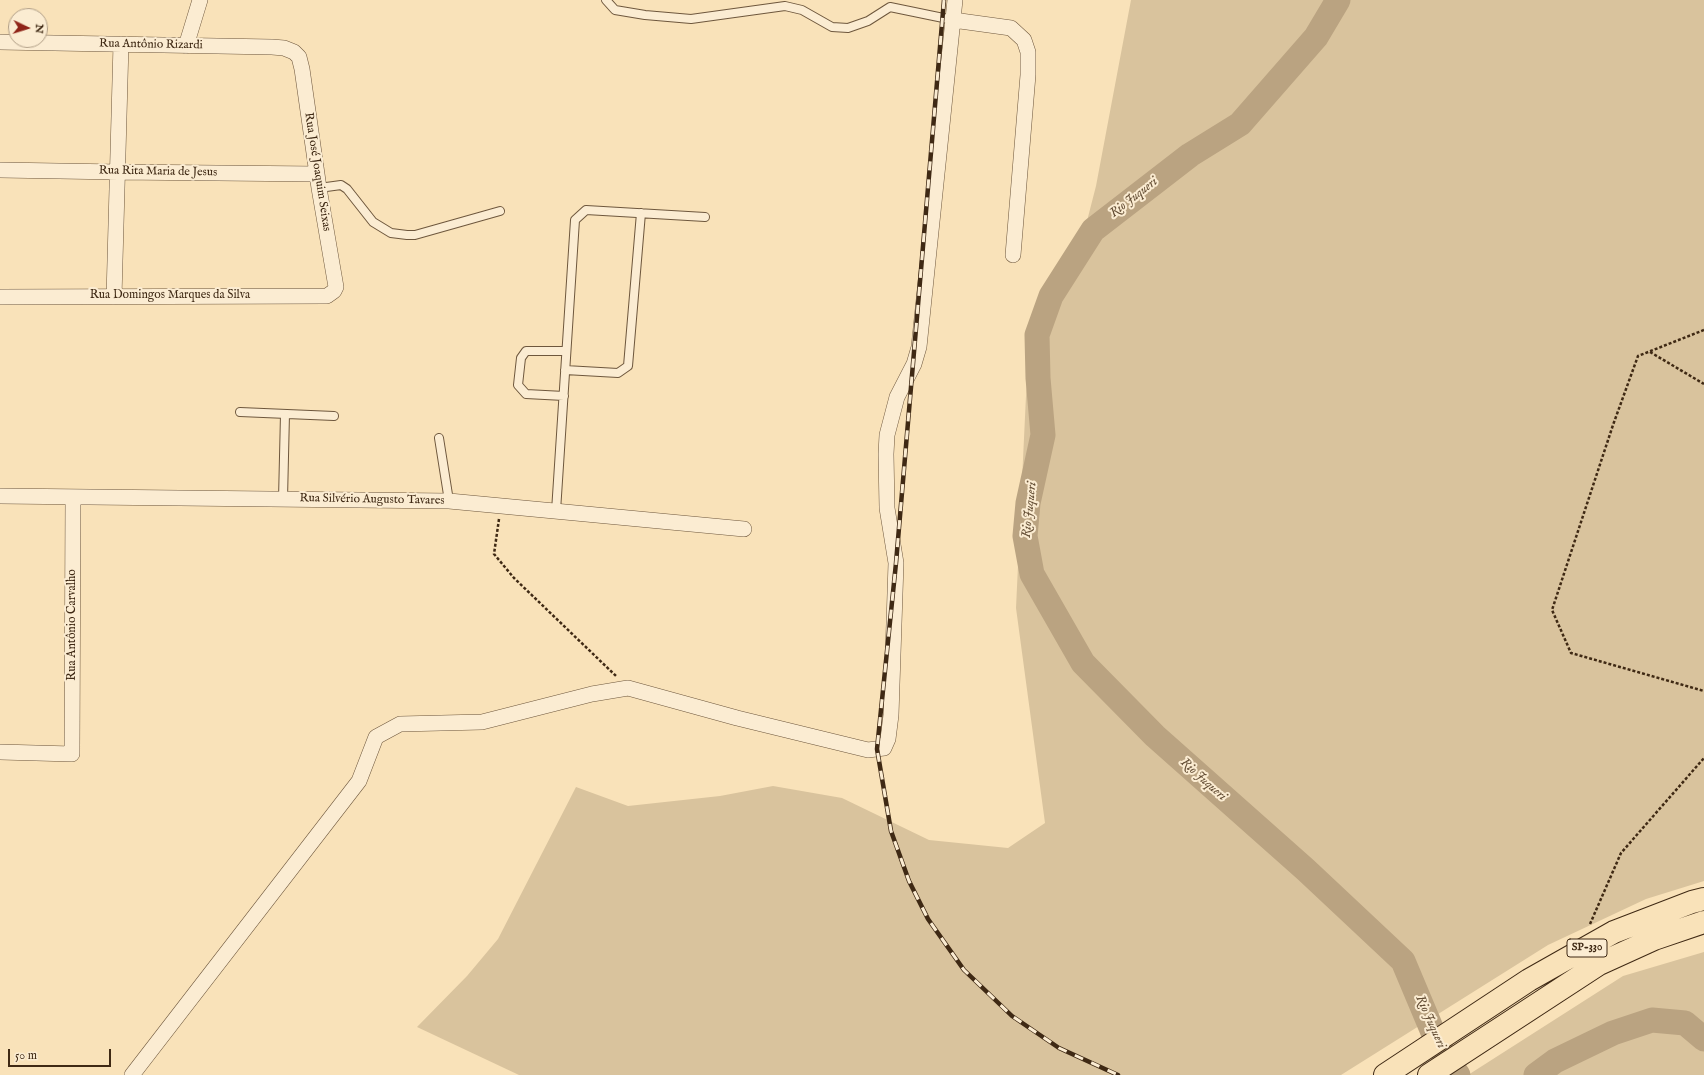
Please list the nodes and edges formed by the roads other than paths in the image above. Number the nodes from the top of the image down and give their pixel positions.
1 (200, 0) edge
2 (606, 0) edge
3 (955, 0) edge
4 (953, 20) junction
5 (0, 42) edge
6 (121, 44) junction
7 (186, 46) junction
8 (299, 58) joint
9 (0, 170) edge
10 (118, 172) junction
11 (318, 181) junction
12 (500, 210) dead end
13 (641, 213) junction
14 (706, 217) dead end
15 (1013, 255) dead end
16 (336, 287) joint
17 (0, 297) edge
18 (114, 297) junction
19 (566, 352) junction
20 (565, 370) junction
21 (564, 396) junction
22 (240, 412) dead end
23 (285, 414) junction
24 (334, 416) dead end
25 (439, 438) dead end
26 (0, 496) edge
27 (74, 497) junction
28 (283, 499) junction
29 (449, 501) junction
30 (556, 511) junction
31 (744, 529) dead end
32 (0, 752) edge
33 (1704, 899) edge
34 (1704, 922) edge
35 (1392, 1070) edge
36 (132, 1075) edge
37 (1429, 1075) edge

1 - 7 street
2 - 4 lane
3 - 4 street
4 - 15 street
4 - 36 street
5 - 6 street, Rua Antônio Rizardi
6 - 7 street, Rua Antônio Rizardi
6 - 10 street
7 - 8 street, Rua Antônio Rizardi
8 - 11 street, Rua José Joaquim Seixas
9 - 10 street, Rua Rita Maria de Jesus
10 - 11 street, Rua Rita Maria de Jesus
10 - 18 street
11 - 12 lane
11 - 16 street, Rua José Joaquim Seixas
13 - 14 lane
13 - 19 lane
13 - 20 lane
16 - 18 street, Rua Domingos Marques da Silva
17 - 18 street, Rua Domingos Marques da Silva
19 - 20 lane
19 - 21 lane
20 - 21 lane
21 - 30 lane
22 - 23 lane
23 - 24 lane
23 - 28 lane
25 - 29 lane
26 - 27 street, Rua Silvério Augusto Tavares
27 - 28 street, Rua Silvério Augusto Tavares
27 - 32 street, Rua Antônio Carvalho
28 - 29 street, Rua Silvério Augusto Tavares
29 - 30 street, Rua Silvério Augusto Tavares
30 - 31 street, Rua Silvério Augusto Tavares
33 - 35 highway, SP-330
34 - 37 highway, SP-330

